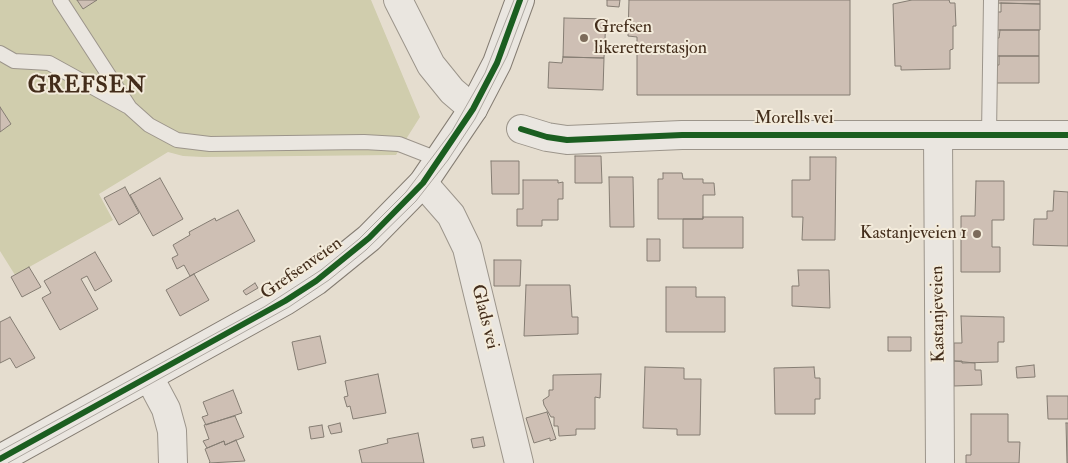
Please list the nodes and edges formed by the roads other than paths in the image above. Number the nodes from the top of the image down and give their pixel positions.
1 (60, 0) edge
2 (398, 0) edge
3 (520, 0) edge
4 (991, 0) edge
5 (0, 53) edge
6 (130, 108) junction
7 (473, 109) junction
8 (522, 130) dead end
9 (989, 134) junction
10 (938, 135) junction
11 (1068, 135) edge
12 (440, 160) junction
13 (423, 183) junction
14 (149, 377) junction
15 (0, 459) edge
16 (173, 463) edge
17 (519, 463) edge
18 (940, 463) edge

1 - 6 lane
2 - 7 street
3 - 7 street, Grefsenveien
4 - 9 lane
5 - 6 lane
6 - 12 lane
7 - 12 street, Grefsenveien
8 - 10 street, Morells vei
9 - 10 street, Morells vei
9 - 11 street, Morells vei
10 - 18 street, Kastanjeveien
12 - 13 street, Grefsenveien
13 - 14 street, Grefsenveien
13 - 17 street, Glads vei
14 - 15 street, Grefsenveien
14 - 16 street

